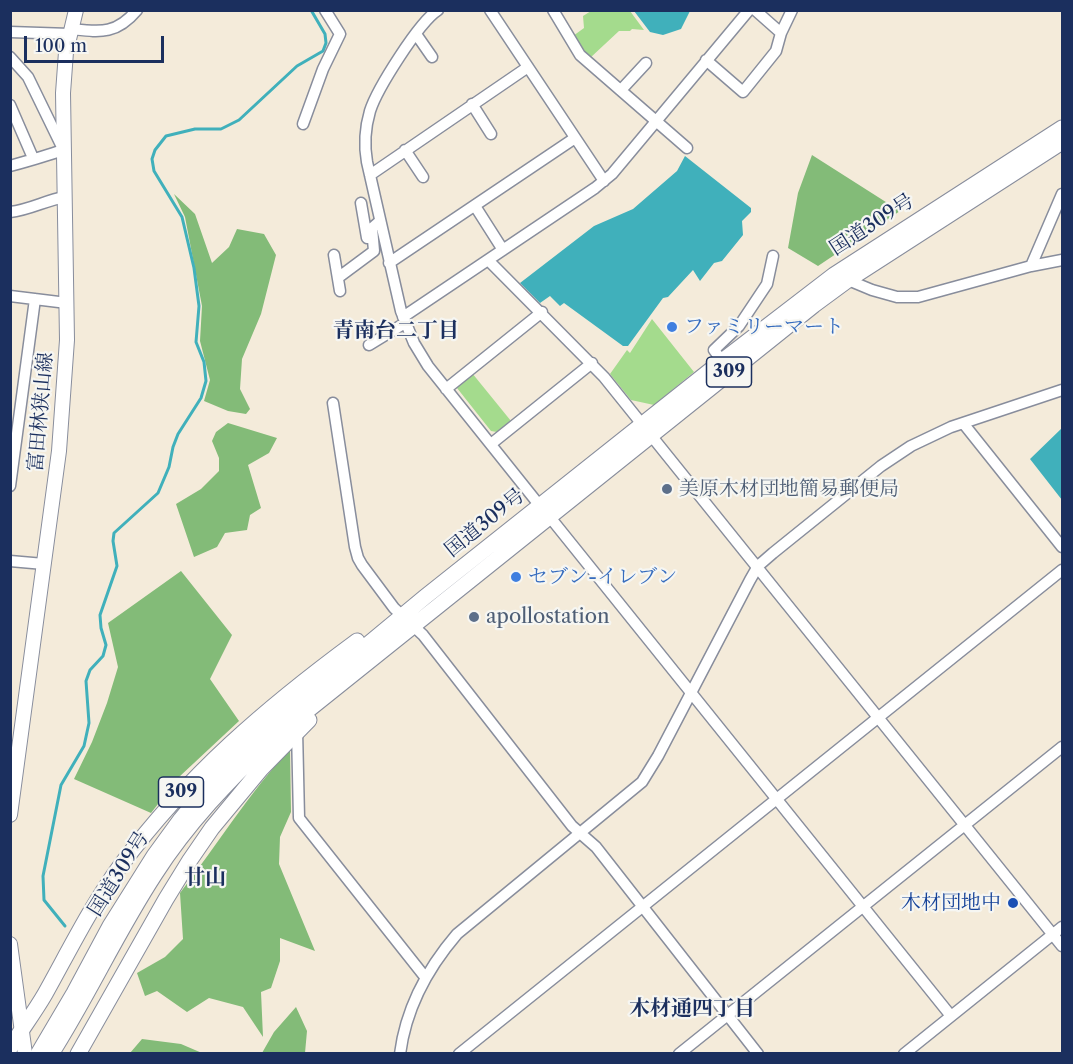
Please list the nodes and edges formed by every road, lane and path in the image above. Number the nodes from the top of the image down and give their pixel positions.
1 (76, 10) edge
2 (136, 10) edge
3 (325, 10) edge
4 (490, 10) edge
5 (553, 10) edge
6 (749, 10) edge
7 (755, 10) edge
8 (792, 10) edge
9 (436, 11) edge
10 (10, 32) edge
11 (70, 32) junction
12 (781, 33) junction
13 (416, 34) junction
14 (432, 57) dead end
15 (12, 60) edge
16 (706, 60) junction
17 (646, 63) dead end
18 (528, 67) junction
19 (621, 90) junction
20 (472, 104) junction
21 (11, 108) edge
22 (656, 120) junction
23 (303, 124) dead end
24 (1062, 128) edge
25 (491, 134) dead end
26 (575, 138) junction
27 (1062, 142) edge
28 (687, 148) dead end
29 (405, 150) junction
30 (63, 151) junction
31 (33, 158) junction
32 (10, 166) edge
33 (370, 174) junction
34 (423, 177) dead end
35 (604, 181) junction
36 (1062, 194) edge
37 (65, 196) junction
38 (361, 203) dead end
39 (475, 206) junction
40 (10, 212) edge
41 (380, 221) junction
42 (504, 250) junction
43 (370, 254) junction
44 (334, 255) dead end
45 (773, 256) dead end
46 (488, 260) junction
47 (1062, 260) edge
48 (389, 263) junction
49 (1031, 266) junction
50 (339, 277) junction
51 (848, 280) junction
52 (340, 291) dead end
53 (10, 296) edge
54 (35, 299) junction
55 (67, 303) junction
56 (542, 312) junction
57 (404, 320) junction
58 (369, 345) dead end
59 (722, 361) junction
60 (592, 363) junction
61 (446, 389) junction
62 (1062, 390) edge
63 (333, 403) dead end
64 (963, 423) junction
65 (647, 429) junction
66 (491, 444) junction
67 (10, 486) edge
68 (545, 511) junction
69 (1062, 547) edge
70 (10, 561) edge
71 (44, 564) junction
72 (758, 566) junction
73 (1062, 570) edge
74 (408, 621) junction
75 (691, 693) junction
76 (878, 717) junction
77 (297, 730) junction
78 (1062, 747) edge
79 (775, 800) junction
80 (10, 815) edge
81 (965, 825) junction
82 (580, 833) junction
83 (642, 906) junction
84 (862, 908) junction
85 (1062, 927) edge
86 (1053, 934) junction
87 (10, 944) edge
88 (1062, 946) edge
89 (425, 977) junction
90 (80, 994) junction
91 (727, 1015) junction
92 (951, 1016) junction
93 (22, 1028) junction
94 (10, 1048) edge
95 (25, 1053) edge
96 (38, 1053) edge
97 (51, 1053) edge
98 (78, 1053) edge
99 (400, 1053) edge
100 (459, 1053) edge
101 (679, 1053) edge
102 (758, 1053) edge
103 (904, 1053) edge

1 - 11 main road, 富田林狭山線
2 - 11 street
3 - 23 street
4 - 18 street
5 - 19 street
6 - 16 street
7 - 12 street
8 - 12 street
9 - 13 street
10 - 11 street
11 - 30 main road, 富田林狭山線
12 - 16 street
13 - 14 street
13 - 33 street
15 - 30 street
16 - 22 street
17 - 19 street
18 - 20 street
18 - 26 street
19 - 22 street
20 - 25 street
20 - 29 street
21 - 31 street
22 - 28 street
22 - 35 street
24 - 59 highway, 国道309号 / 309
26 - 35 street
26 - 39 street
27 - 51 highway, 国道309号 / 309
29 - 33 street
29 - 34 street
30 - 31 street
30 - 37 main road, 富田林狭山線
31 - 32 street
33 - 41 street
35 - 42 street
36 - 49 street
37 - 40 street
37 - 55 main road, 富田林狭山線
38 - 43 street
39 - 42 street
39 - 48 street
41 - 43 street
41 - 48 street
42 - 46 street
43 - 50 street
44 - 50 street
45 - 59 street
46 - 56 street
46 - 57 street
47 - 49 street
48 - 57 street
49 - 51 street
50 - 52 street
51 - 65 highway, 国道309号 / 309
53 - 54 street
54 - 55 street
54 - 67 street
55 - 71 main road, 富田林狭山線
56 - 60 street
56 - 61 street
57 - 58 street
57 - 61 street
59 - 65 highway, 国道309号 / 309
60 - 65 street
60 - 66 street
61 - 66 street
62 - 64 street
63 - 74 street
64 - 69 street
64 - 72 street
65 - 68 highway, 国道309号 / 309
65 - 72 street
66 - 68 street
68 - 74 highway, 国道309号 / 309
68 - 75 street
70 - 71 street
71 - 80 main road, 富田林狭山線
72 - 75 street
72 - 76 street
73 - 76 street
74 - 77 highway, 309
74 - 82 street
74 - 90 highway, 国道309号 / 309
74 - 93 highway, 309
75 - 79 street
75 - 82 street
76 - 79 street
76 - 81 street
77 - 89 street
77 - 98 highway, 309
78 - 81 street
79 - 83 street
79 - 84 street
81 - 84 street
81 - 86 street
82 - 83 street
82 - 89 street
83 - 91 street
83 - 100 street
84 - 91 street
84 - 92 street
85 - 86 street
86 - 88 street
86 - 92 street
87 - 93 main road
89 - 99 street
90 - 96 highway, 国道309号 / 309
90 - 97 highway, 国道309号 / 309
91 - 101 street
91 - 102 street
92 - 103 street
93 - 94 highway, 309
93 - 95 main road

